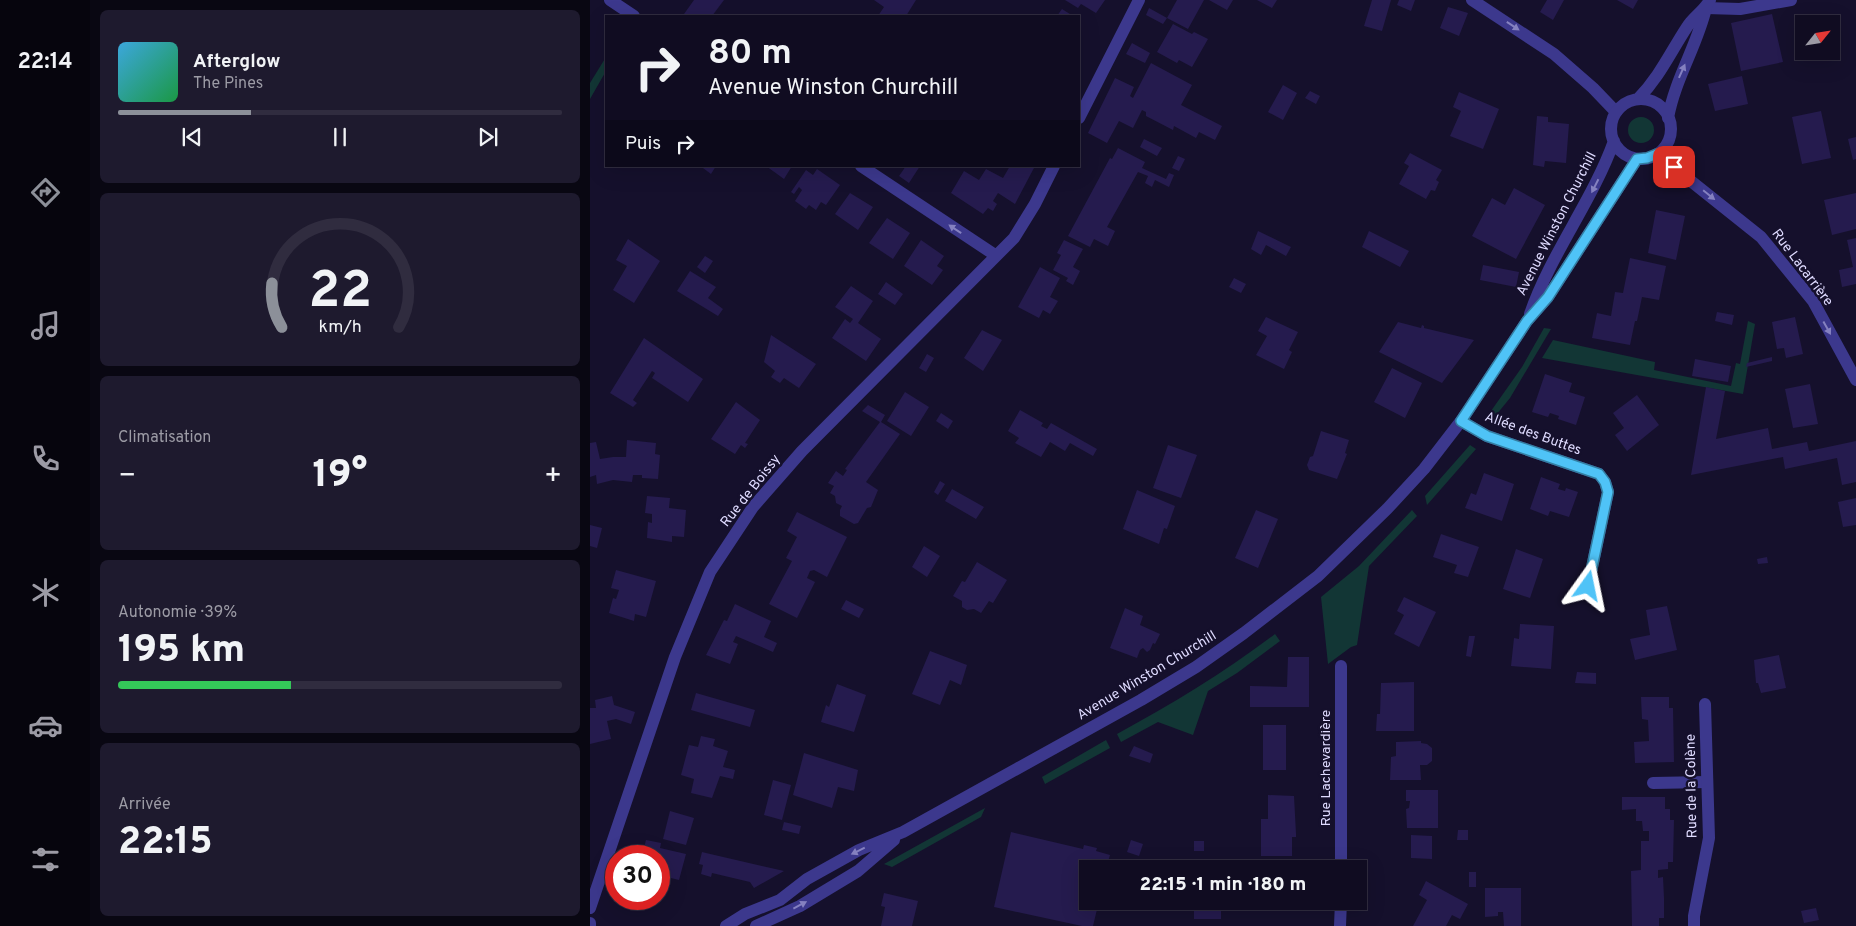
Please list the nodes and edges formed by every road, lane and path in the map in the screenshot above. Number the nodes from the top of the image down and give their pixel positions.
1 (610, 0) edge
2 (1139, 0) edge
3 (1472, 0) edge
4 (1791, 0) edge
5 (1708, 4) edge
6 (632, 15) edge
7 (1638, 99) junction
8 (1616, 112) junction
9 (1080, 116) edge
10 (1668, 118) junction
11 (1614, 141) junction
12 (1657, 154) junction
13 (1637, 159) junction
14 (862, 167) edge
15 (1054, 167) edge
16 (995, 256) junction
17 (1527, 321) junction
18 (1856, 380) edge
19 (1461, 421) junction
20 (1588, 586) dead end
21 (1341, 666) dead end
22 (1705, 704) dead end
23 (1707, 782) junction
24 (1653, 783) dead end
25 (903, 832) junction
26 (1341, 860) edge
27 (590, 908) edge
28 (1340, 910) edge
29 (726, 926) edge
30 (756, 926) edge
31 (1340, 926) edge
32 (1694, 926) edge

1 - 6 street
2 - 9 street
3 -> 8 street
4 - 5 street
5 - 7 street
10 -> 5 street
7 - 8 street
7 - 10 street
8 - 11 street
10 - 12 street
11 - 13 street
11 -> 17 street, Avenue Winston Churchill
12 - 13 street
12 -> 18 street, Rue Lacarrière
13 - 17 street, Avenue Winston Churchill
16 -> 14 street
15 - 16 street, Rue de Boissy
16 - 27 street, Rue de Boissy
17 - 19 street, Avenue Winston Churchill
19 - 20 street, Allée des Buttes
19 - 25 street, Avenue Winston Churchill
21 - 26 street, Rue Lachevardière
22 - 23 street, Rue de la Colène
23 - 24 street
23 - 32 street, Rue de la Colène
25 -> 29 street, Avenue Winston Churchill
30 -> 25 street, Avenue Winston Churchill
28 - 31 street

